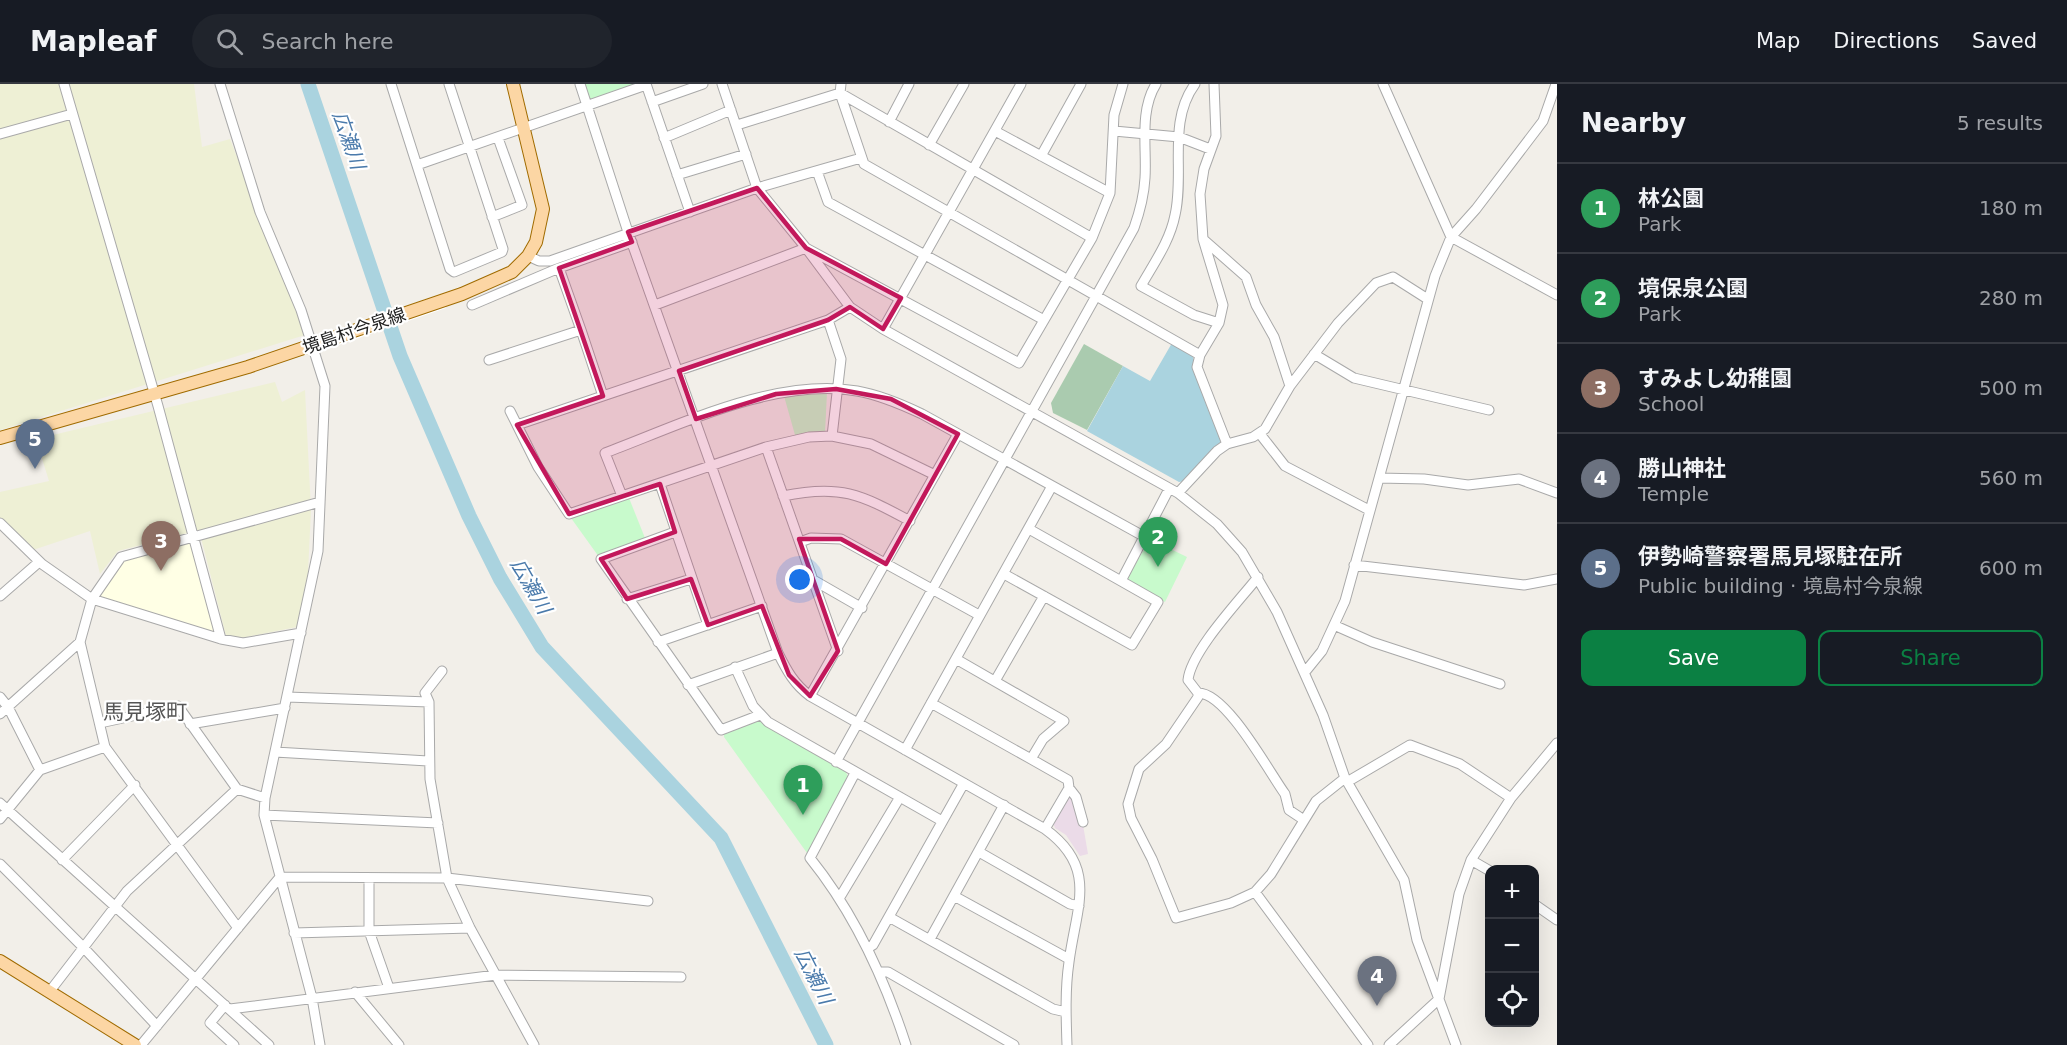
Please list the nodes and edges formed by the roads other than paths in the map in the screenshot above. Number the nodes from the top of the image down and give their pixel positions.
1 (64, 84) edge
2 (220, 84) edge
3 (391, 84) edge
4 (449, 84) edge
5 (513, 84) edge
6 (580, 84) edge
7 (703, 84) edge
8 (722, 84) edge
9 (909, 84) edge
10 (964, 84) edge
11 (1021, 84) edge
12 (1082, 84) edge
13 (1123, 84) edge
14 (1156, 84) edge
15 (1195, 84) edge
16 (1214, 84) edge
17 (1383, 84) edge
18 (1556, 84) edge
19 (646, 85) edge
20 (841, 88) edge
21 (652, 102) junction
22 (585, 105) junction
23 (731, 111) junction
24 (72, 114) junction
25 (889, 122) junction
26 (737, 125) junction
27 (522, 129) junction
28 (995, 131) junction
29 (1114, 131) junction
30 (0, 134) edge
31 (1146, 134) junction
32 (1179, 137) junction
33 (498, 138) junction
34 (664, 138) junction
35 (929, 145) junction
36 (468, 148) junction
37 (1210, 149) junction
38 (746, 154) junction
39 (1041, 156) junction
40 (861, 158) junction
41 (417, 165) junction
42 (973, 170) junction
43 (817, 171) junction
44 (677, 175) junction
45 (757, 188) junction
46 (1110, 193) junction
47 (690, 212) junction
48 (948, 214) junction
49 (492, 217) junction
50 (628, 232) junction
51 (1451, 237) junction
52 (1092, 238) junction
53 (1203, 239) junction
54 (632, 242) junction
55 (806, 248) junction
56 (528, 256) junction
57 (924, 256) junction
58 (559, 268) junction
59 (1067, 280) junction
60 (1557, 295) edge
61 (1097, 296) junction
62 (901, 298) junction
63 (1426, 298) junction
64 (472, 305) dead end
65 (655, 305) junction
66 (850, 307) junction
67 (828, 320) junction
68 (1044, 320) junction
69 (1219, 323) junction
70 (883, 329) junction
71 (580, 330) junction
72 (318, 344) junction
73 (1314, 354) junction
74 (1200, 355) junction
75 (489, 360) dead end
76 (679, 371) junction
77 (1290, 386) junction
78 (1403, 388) junction
79 (836, 389) junction
80 (154, 394) junction
81 (603, 396) junction
82 (1489, 410) dead end
83 (510, 411) dead end
84 (1031, 411) junction
85 (696, 419) junction
86 (517, 425) junction
87 (958, 434) junction
88 (1260, 434) junction
89 (832, 436) junction
90 (0, 438) edge
91 (1227, 444) junction
92 (766, 447) junction
93 (1005, 460) junction
94 (712, 465) junction
95 (935, 476) junction
96 (1379, 478) junction
97 (660, 484) junction
98 (1052, 486) junction
99 (1174, 491) junction
100 (1557, 493) edge
101 (622, 496) junction
102 (783, 496) junction
103 (321, 502) junction
104 (1369, 510) junction
105 (910, 521) junction
106 (0, 524) edge
107 (1029, 529) junction
108 (675, 532) junction
109 (194, 537) junction
110 (1145, 537) junction
111 (800, 542) junction
112 (39, 562) junction
113 (886, 564) junction
114 (1354, 566) junction
115 (1004, 574) junction
116 (1258, 577) junction
117 (691, 579) junction
118 (1557, 579) edge
119 (815, 581) junction
120 (1121, 581) junction
121 (933, 590) junction
122 (0, 596) edge
123 (1044, 596) junction
124 (92, 599) junction
125 (627, 599) junction
126 (762, 606) junction
127 (862, 608) junction
128 (979, 615) junction
129 (708, 625) junction
130 (1336, 626) junction
131 (301, 633) junction
132 (221, 639) junction
133 (80, 642) junction
134 (658, 642) junction
135 (838, 651) junction
136 (778, 653) junction
137 (956, 659) junction
138 (735, 667) junction
139 (442, 671) dead end
140 (1305, 672) junction
141 (995, 681) junction
142 (1500, 684) dead end
143 (688, 685) junction
144 (1198, 693) junction
145 (810, 696) junction
146 (0, 697) edge
147 (287, 697) junction
148 (429, 702) junction
149 (931, 704) junction
150 (8, 706) junction
151 (285, 708) junction
152 (0, 714) edge
153 (760, 715) junction
154 (100, 723) junction
155 (190, 724) junction
156 (858, 724) junction
157 (1557, 743) edge
158 (105, 747) junction
159 (905, 750) junction
160 (275, 752) junction
161 (1031, 759) junction
162 (428, 761) junction
163 (836, 762) junction
164 (40, 770) junction
165 (855, 773) junction
166 (1346, 780) junction
167 (964, 783) junction
168 (135, 785) junction
169 (1070, 788) junction
170 (237, 789) junction
171 (900, 797) junction
172 (265, 798) junction
173 (1511, 798) junction
174 (4, 806) edge
175 (1004, 806) junction
176 (264, 815) junction
177 (0, 819) edge
178 (1304, 820) junction
179 (942, 821) junction
180 (1083, 822) dead end
181 (438, 823) junction
182 (1045, 829) junction
183 (176, 843) junction
184 (979, 852) junction
185 (62, 860) junction
186 (1472, 860) junction
187 (0, 864) edge
188 (1485, 868) edge
189 (280, 878) junction
190 (369, 878) junction
191 (447, 878) junction
192 (1255, 892) junction
193 (954, 896) junction
194 (840, 897) junction
195 (648, 901) dead end
196 (1079, 906) junction
197 (114, 907) junction
198 (1539, 907) edge
199 (890, 917) junction
200 (1557, 920) edge
201 (238, 928) junction
202 (470, 928) junction
203 (369, 931) junction
204 (294, 933) junction
205 (930, 939) junction
206 (83, 947) junction
207 (868, 948) junction
208 (1070, 959) junction
209 (0, 961) edge
210 (879, 972) junction
211 (496, 975) junction
212 (681, 977) dead end
213 (196, 978) junction
214 (389, 988) junction
215 (50, 991) junction
216 (355, 992) junction
217 (312, 998) junction
218 (1439, 999) junction
219 (227, 1007) junction
220 (1066, 1012) junction
221 (157, 1026) junction
222 (909, 1044) edge
223 (135, 1045) edge
224 (141, 1045) edge
225 (234, 1045) edge
226 (269, 1045) edge
227 (320, 1045) edge
228 (399, 1045) edge
229 (534, 1045) edge
230 (1014, 1045) edge
231 (1066, 1045) edge
232 (1368, 1045) edge
233 (1389, 1045) edge
234 (1456, 1045) edge

1 - 24 street
2 - 72 street
3 - 41 street
4 - 36 street
5 - 27 main road, 境島村今泉線
6 - 22 street
7 - 21 street
8 - 23 street
9 - 25 street
10 - 35 street
11 - 28 street
12 - 39 street
13 - 29 street
14 - 31 street
15 - 32 street
16 - 37 street
17 - 51 street
18 - 51 street
19 - 21 street
19 - 22 street
20 - 25 street
20 - 26 street
20 - 40 street
21 - 34 street
22 - 27 street
22 - 50 street
23 - 26 street
23 - 34 street
24 - 30 street
24 - 80 street
25 - 35 street
26 - 38 street
27 - 33 street
27 - 56 main road, 境島村今泉線
28 - 39 street
28 - 42 street
29 - 31 street
29 - 46 street
31 - 32 street
31 - 61 street
32 - 37 street
32 - 69 street
33 - 36 street
33 - 49 street
34 - 44 street
35 - 42 street
36 - 41 street
36 - 49 street
37 - 53 street
38 - 44 street
38 - 45 street
39 - 46 street
40 - 43 street
40 - 48 street
41 - 49 street
42 - 48 street
42 - 52 street
43 - 45 street
43 - 57 street
44 - 47 street
45 - 47 street
45 - 55 street
46 - 52 street
47 - 50 street
48 - 57 street
48 - 59 street
50 - 54 street
50 - 56 street
51 - 60 street
51 - 63 street
52 - 59 street
53 - 69 street
53 - 77 street
54 - 58 street
54 - 65 street
55 - 62 street
55 - 65 street
55 - 66 street
56 - 72 main road, 境島村今泉線
57 - 62 street
57 - 68 street
58 - 64 street
58 - 71 street
59 - 61 street
59 - 68 street
61 - 74 street
61 - 84 street
62 - 68 street
62 - 70 street
63 - 73 street
63 - 78 street
65 - 76 street
66 - 67 street
66 - 70 street
67 - 76 street
67 - 79 street
69 - 74 street
70 - 84 street
71 - 75 street
71 - 81 street
72 - 80 main road, 境島村今泉線
72 - 103 street
73 - 77 street
73 - 78 street
74 - 91 street
76 - 81 street
76 - 85 street
77 - 88 street
78 - 82 street
78 - 96 street
79 - 85 street
79 - 87 street
79 - 89 street
80 - 90 main road, 境島村今泉線
80 - 109 street
81 - 86 street
83 - 86 street
84 - 93 street
84 - 99 street
85 - 94 street
85 - 101 street
86 - 101 street
87 - 93 street
87 - 95 street
88 - 91 street
88 - 104 street
89 - 92 street
89 - 95 street
91 - 99 street
92 - 94 street
92 - 102 street
93 - 98 street
93 - 121 street
94 - 97 street
94 - 126 street
95 - 105 street
96 - 100 street
96 - 104 street
97 - 101 street
97 - 108 street
98 - 107 street
98 - 110 street
99 - 110 street
99 - 116 street
102 - 105 street
102 - 111 street
103 - 109 street
103 - 131 street
104 - 114 street
105 - 113 street
106 - 112 street
107 - 115 street
107 - 120 street
108 - 117 street
108 - 125 street
109 - 124 street
109 - 132 street
110 - 120 street
111 - 113 street
111 - 119 street
112 - 122 street
112 - 124 street
113 - 121 street
113 - 127 street
114 - 118 street
114 - 130 street
115 - 123 street
115 - 128 street
116 - 140 street
116 - 144 street
117 - 125 street
117 - 129 street
119 - 127 street
119 - 135 street
120 - 123 street
121 - 128 street
121 - 156 street
123 - 141 street
124 - 132 street
124 - 133 street
125 - 134 street
126 - 129 street
126 - 136 street
127 - 135 street
128 - 137 street
129 - 134 street
130 - 140 street
130 - 142 street
131 - 132 street
131 - 147 street
133 - 150 street
133 - 154 street
134 - 143 street
135 - 145 street
136 - 138 street
136 - 145 street
137 - 141 street
137 - 149 street
138 - 143 street
138 - 153 street
139 - 148 street
140 - 166 street
141 - 161 street
143 - 153 street
144 - 178 street
144 - 192 street
145 - 156 street
146 - 150 street
147 - 148 street
147 - 151 street
148 - 162 street
149 - 159 street
149 - 161 street
150 - 152 street
150 - 164 street
151 - 155 street
151 - 160 street
153 - 163 street
154 - 155 street
154 - 158 street
155 - 170 street
156 - 159 street
156 - 163 street
157 - 173 street
158 - 164 street
158 - 168 street
159 - 167 street
160 - 162 street
160 - 172 street
161 - 169 street
162 - 181 street
163 - 165 street
164 - 174 street
165 - 171 street
165 - 194 street
166 - 173 street
166 - 178 street
166 - 218 street
167 - 175 street
167 - 179 street
168 - 183 street
168 - 185 street
169 - 180 street
169 - 182 street
170 - 172 street
170 - 183 street
171 - 179 street
171 - 194 street
172 - 176 street
173 - 186 street
174 - 177 street
174 - 185 street
175 - 182 street
175 - 184 street
176 - 181 street
176 - 189 street
178 - 192 street
179 - 199 street
181 - 191 street
182 - 196 street
183 - 197 street
183 - 201 street
184 - 193 street
184 - 196 street
185 - 197 street
186 - 188 street
186 - 218 street
187 - 206 street
189 - 190 street
189 - 201 street
189 - 204 street
190 - 191 street
190 - 203 street
191 - 195 street
191 - 202 street
192 - 232 street
193 - 205 street
193 - 208 street
194 - 207 street
196 - 208 street
197 - 206 street
197 - 213 street
198 - 200 street
199 - 205 street
199 - 207 street
201 - 213 street
202 - 203 street
202 - 211 street
203 - 204 street
203 - 214 street
204 - 217 street
205 - 220 street
206 - 215 street
206 - 221 street
207 - 210 street
208 - 220 street
209 - 215 main road
210 - 222 street
210 - 230 street
211 - 212 street
211 - 214 street
211 - 229 street
213 - 219 street
213 - 221 street
214 - 216 street
215 - 223 main road
216 - 217 street
216 - 228 street
217 - 219 street
217 - 227 street
218 - 233 street
218 - 234 street
219 - 225 street
219 - 226 street
220 - 231 street
221 - 224 street

